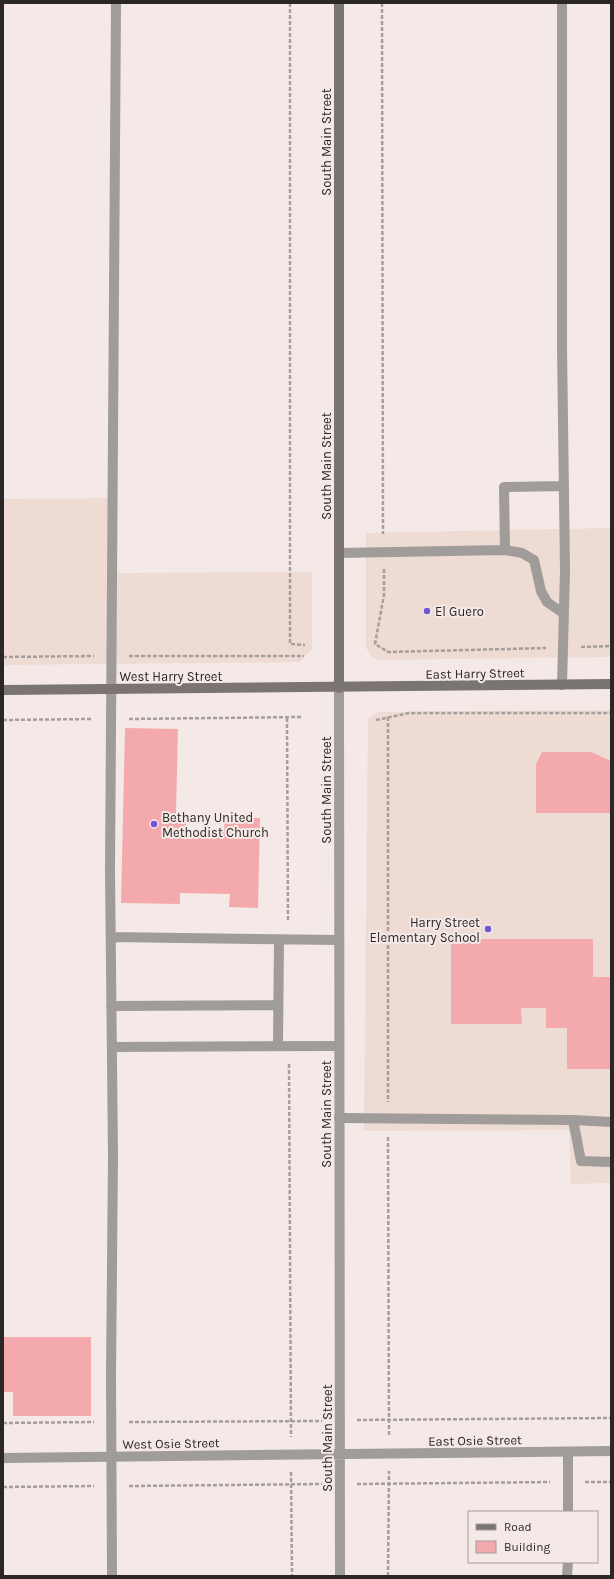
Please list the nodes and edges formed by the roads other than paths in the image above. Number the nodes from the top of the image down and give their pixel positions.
1 (116, 3) edge
2 (339, 3) edge
3 (562, 3) edge
4 (564, 486) junction
5 (505, 550) junction
6 (339, 553) junction
7 (563, 613) junction
8 (611, 684) edge
9 (562, 685) junction
10 (339, 688) junction
11 (112, 689) junction
12 (3, 690) edge
13 (111, 937) junction
14 (283, 940) junction
15 (339, 940) junction
16 (278, 1005) junction
17 (111, 1006) junction
18 (278, 1045) junction
19 (339, 1046) junction
20 (112, 1047) junction
21 (339, 1118) junction
22 (573, 1120) junction
23 (611, 1122) edge
24 (611, 1162) edge
25 (611, 1451) edge
26 (568, 1452) junction
27 (340, 1454) junction
28 (111, 1457) junction
29 (3, 1458) edge
30 (568, 1511) edge
31 (568, 1563) edge
32 (112, 1576) edge
33 (340, 1576) edge
34 (567, 1576) edge

1 - 11 street
2 - 6 street, South Main Street
3 - 4 street
4 - 5 street
4 - 7 street
5 - 6 street
5 - 7 street
6 - 10 street, South Main Street
7 - 9 street
8 - 9 street, East Harry Street
9 - 10 street, East Harry Street
10 - 11 street, West Harry Street
10 - 15 street, South Main Street
11 - 12 street, West Harry Street
11 - 13 street
13 - 14 street
13 - 17 street
14 - 15 street
14 - 16 street
15 - 19 street, South Main Street
16 - 17 street
16 - 18 street
17 - 20 street
18 - 19 street
18 - 20 street
19 - 21 street, South Main Street
20 - 28 street
21 - 22 street
21 - 27 street, South Main Street
22 - 23 street
22 - 24 street
25 - 26 street, East Osie Street
26 - 27 street, East Osie Street
26 - 30 street
27 - 28 street, West Osie Street
27 - 33 street, South Main Street
28 - 29 street, West Osie Street
28 - 32 street
31 - 34 street

